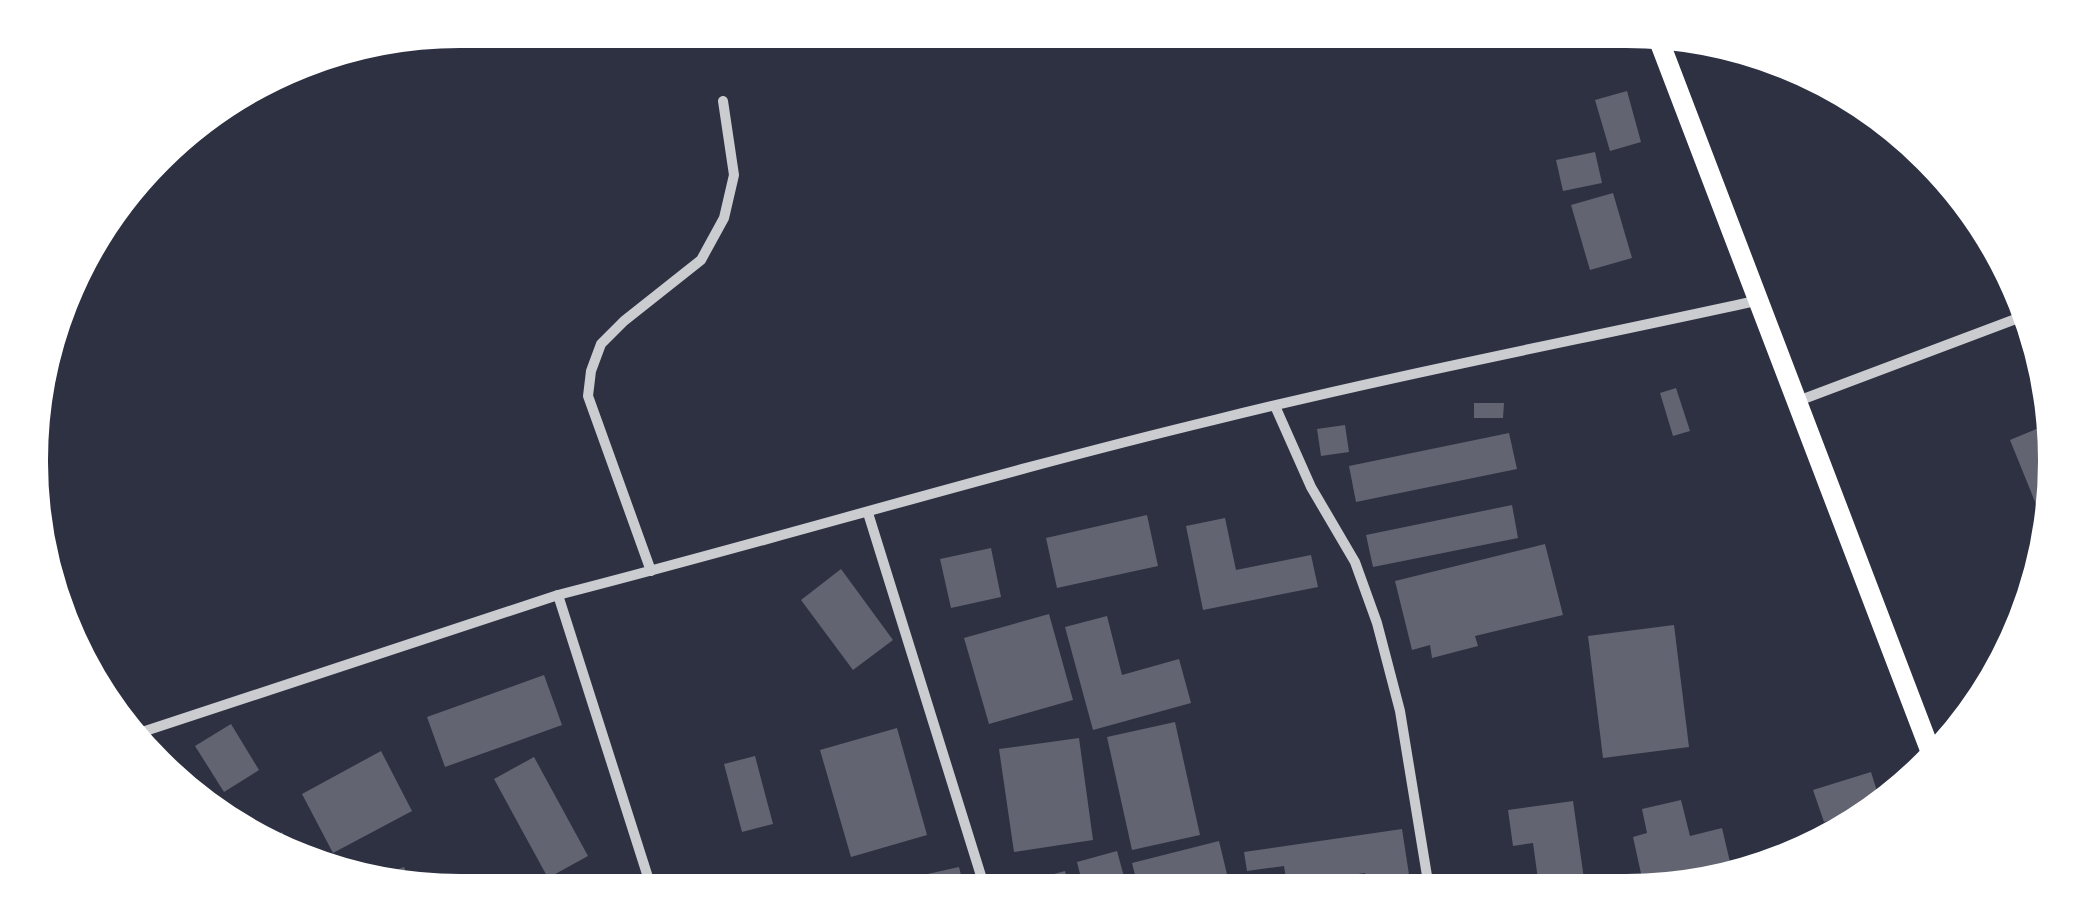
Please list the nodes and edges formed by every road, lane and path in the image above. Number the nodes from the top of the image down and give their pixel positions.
1 (1665, 44) edge
2 (723, 101) dead end
3 (1760, 300) junction
4 (2019, 318) edge
5 (1798, 401) junction
6 (1274, 406) junction
7 (868, 513) junction
8 (651, 571) junction
9 (558, 595) junction
10 (142, 732) edge
11 (1930, 749) edge
12 (649, 880) edge
13 (982, 880) edge
14 (1428, 880) edge

1 - 3 main road
2 - 8 street
3 - 5 main road
3 - 6 street
4 - 5 street
5 - 11 main road
6 - 7 street
6 - 14 street
7 - 8 street
7 - 13 street
8 - 9 street
9 - 10 street
9 - 12 street

